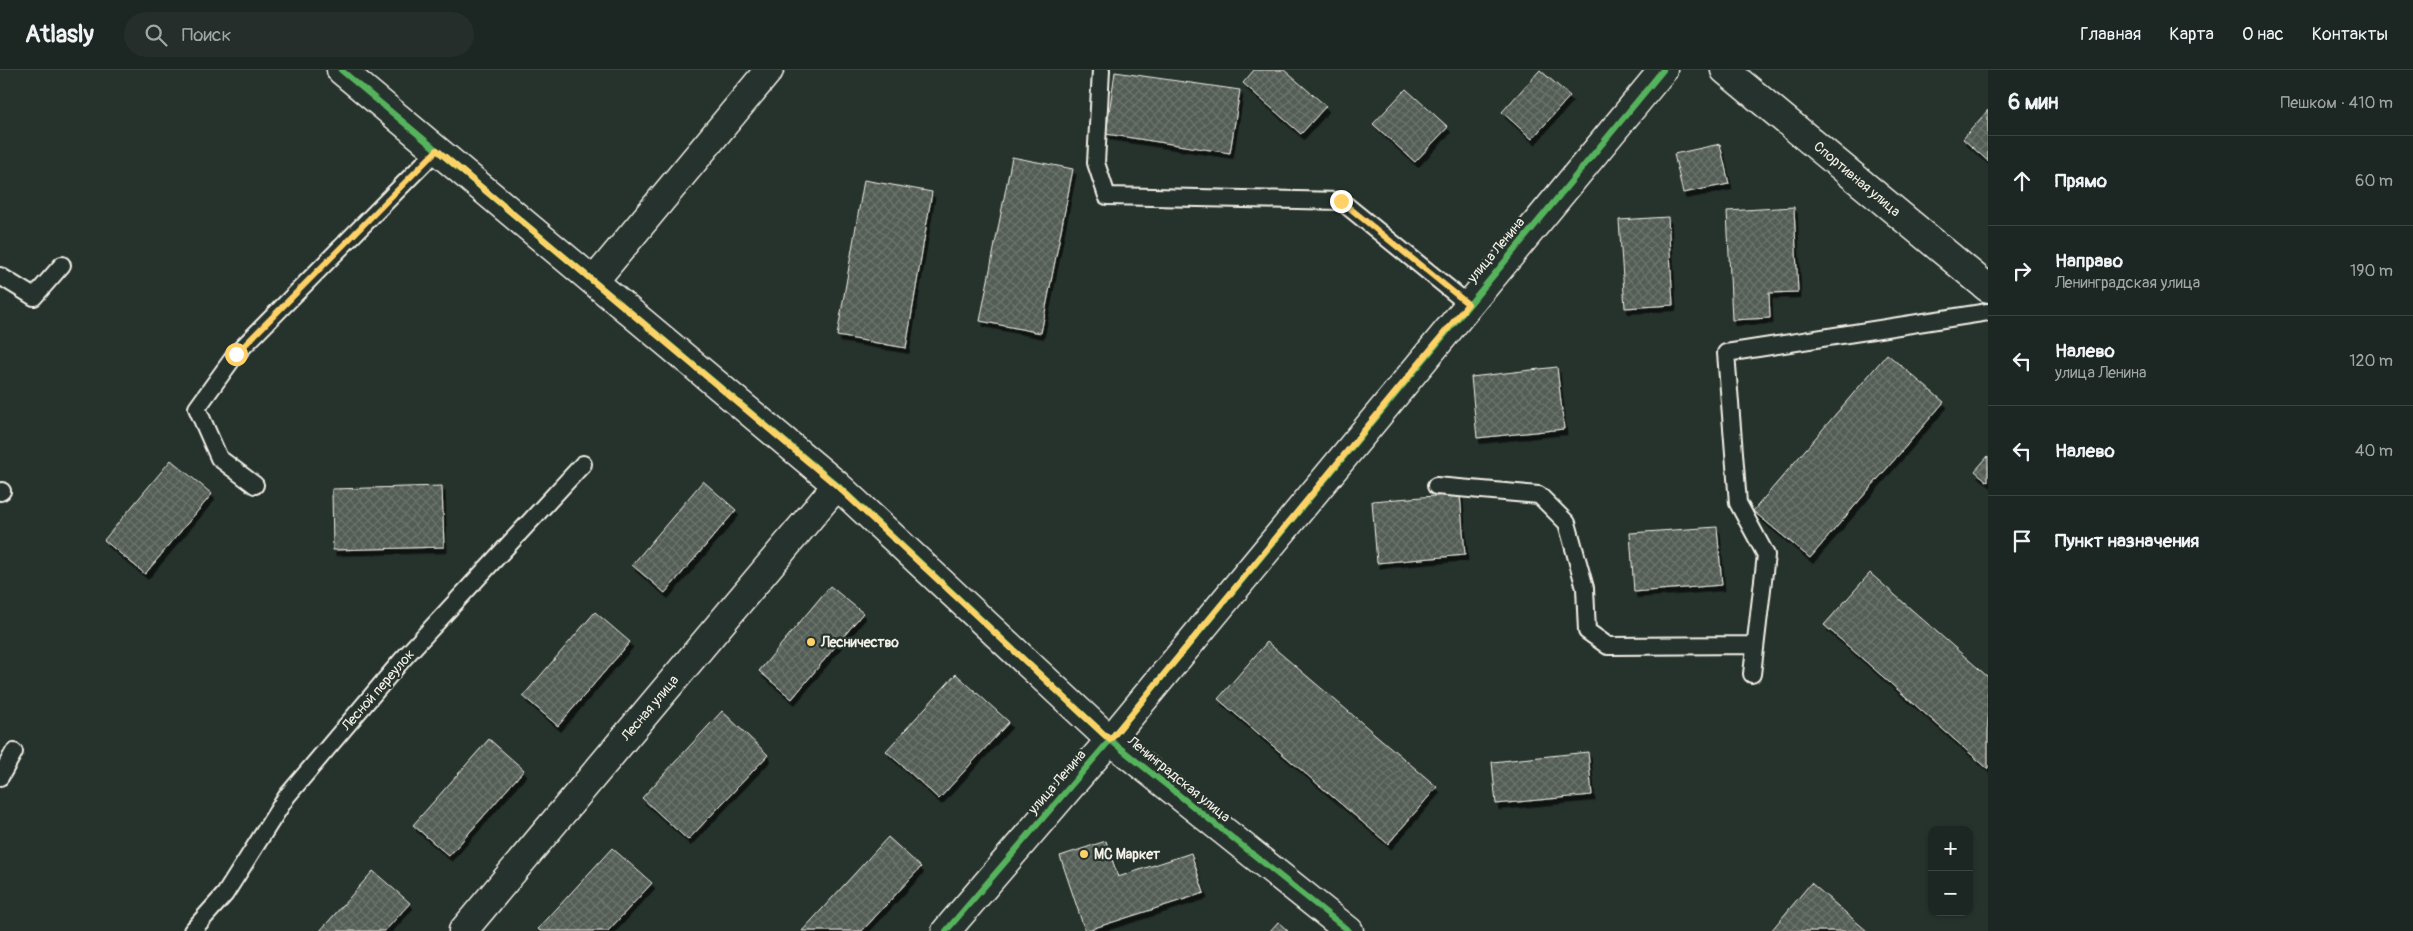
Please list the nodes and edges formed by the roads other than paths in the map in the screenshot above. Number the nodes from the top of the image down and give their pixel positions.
1 (341, 70) edge
2 (768, 70) edge
3 (1101, 70) edge
4 (1663, 70) edge
5 (1725, 70) edge
6 (437, 150) junction
7 (62, 265) dead end
8 (0, 276) edge
9 (594, 281) junction
10 (1988, 288) edge
11 (1468, 304) junction
12 (1988, 312) edge
13 (583, 464) dead end
14 (255, 485) dead end
15 (837, 486) junction
16 (1436, 486) dead end
17 (1755, 645) junction
18 (1752, 674) dead end
19 (1110, 740) junction
20 (14, 752) dead end
21 (0, 778) edge
22 (192, 931) edge
23 (463, 931) edge
24 (946, 931) edge
25 (1349, 931) edge

1 - 6 street, Ленинградская улица
2 - 9 street
3 - 11 lane
4 - 11 street, улица Ленина
5 - 10 street, Спортивная улица
6 - 9 street, Ленинградская улица
6 - 14 lane
7 - 8 lane
9 - 15 street, Ленинградская улица
11 - 19 street, улица Ленина
12 - 17 lane
13 - 22 lane, Лесной переулок
15 - 19 street, Ленинградская улица
15 - 23 street, Лесная улица
16 - 17 lane
17 - 18 lane
19 - 24 street, улица Ленина
19 - 25 street, Ленинградская улица
20 - 21 lane

